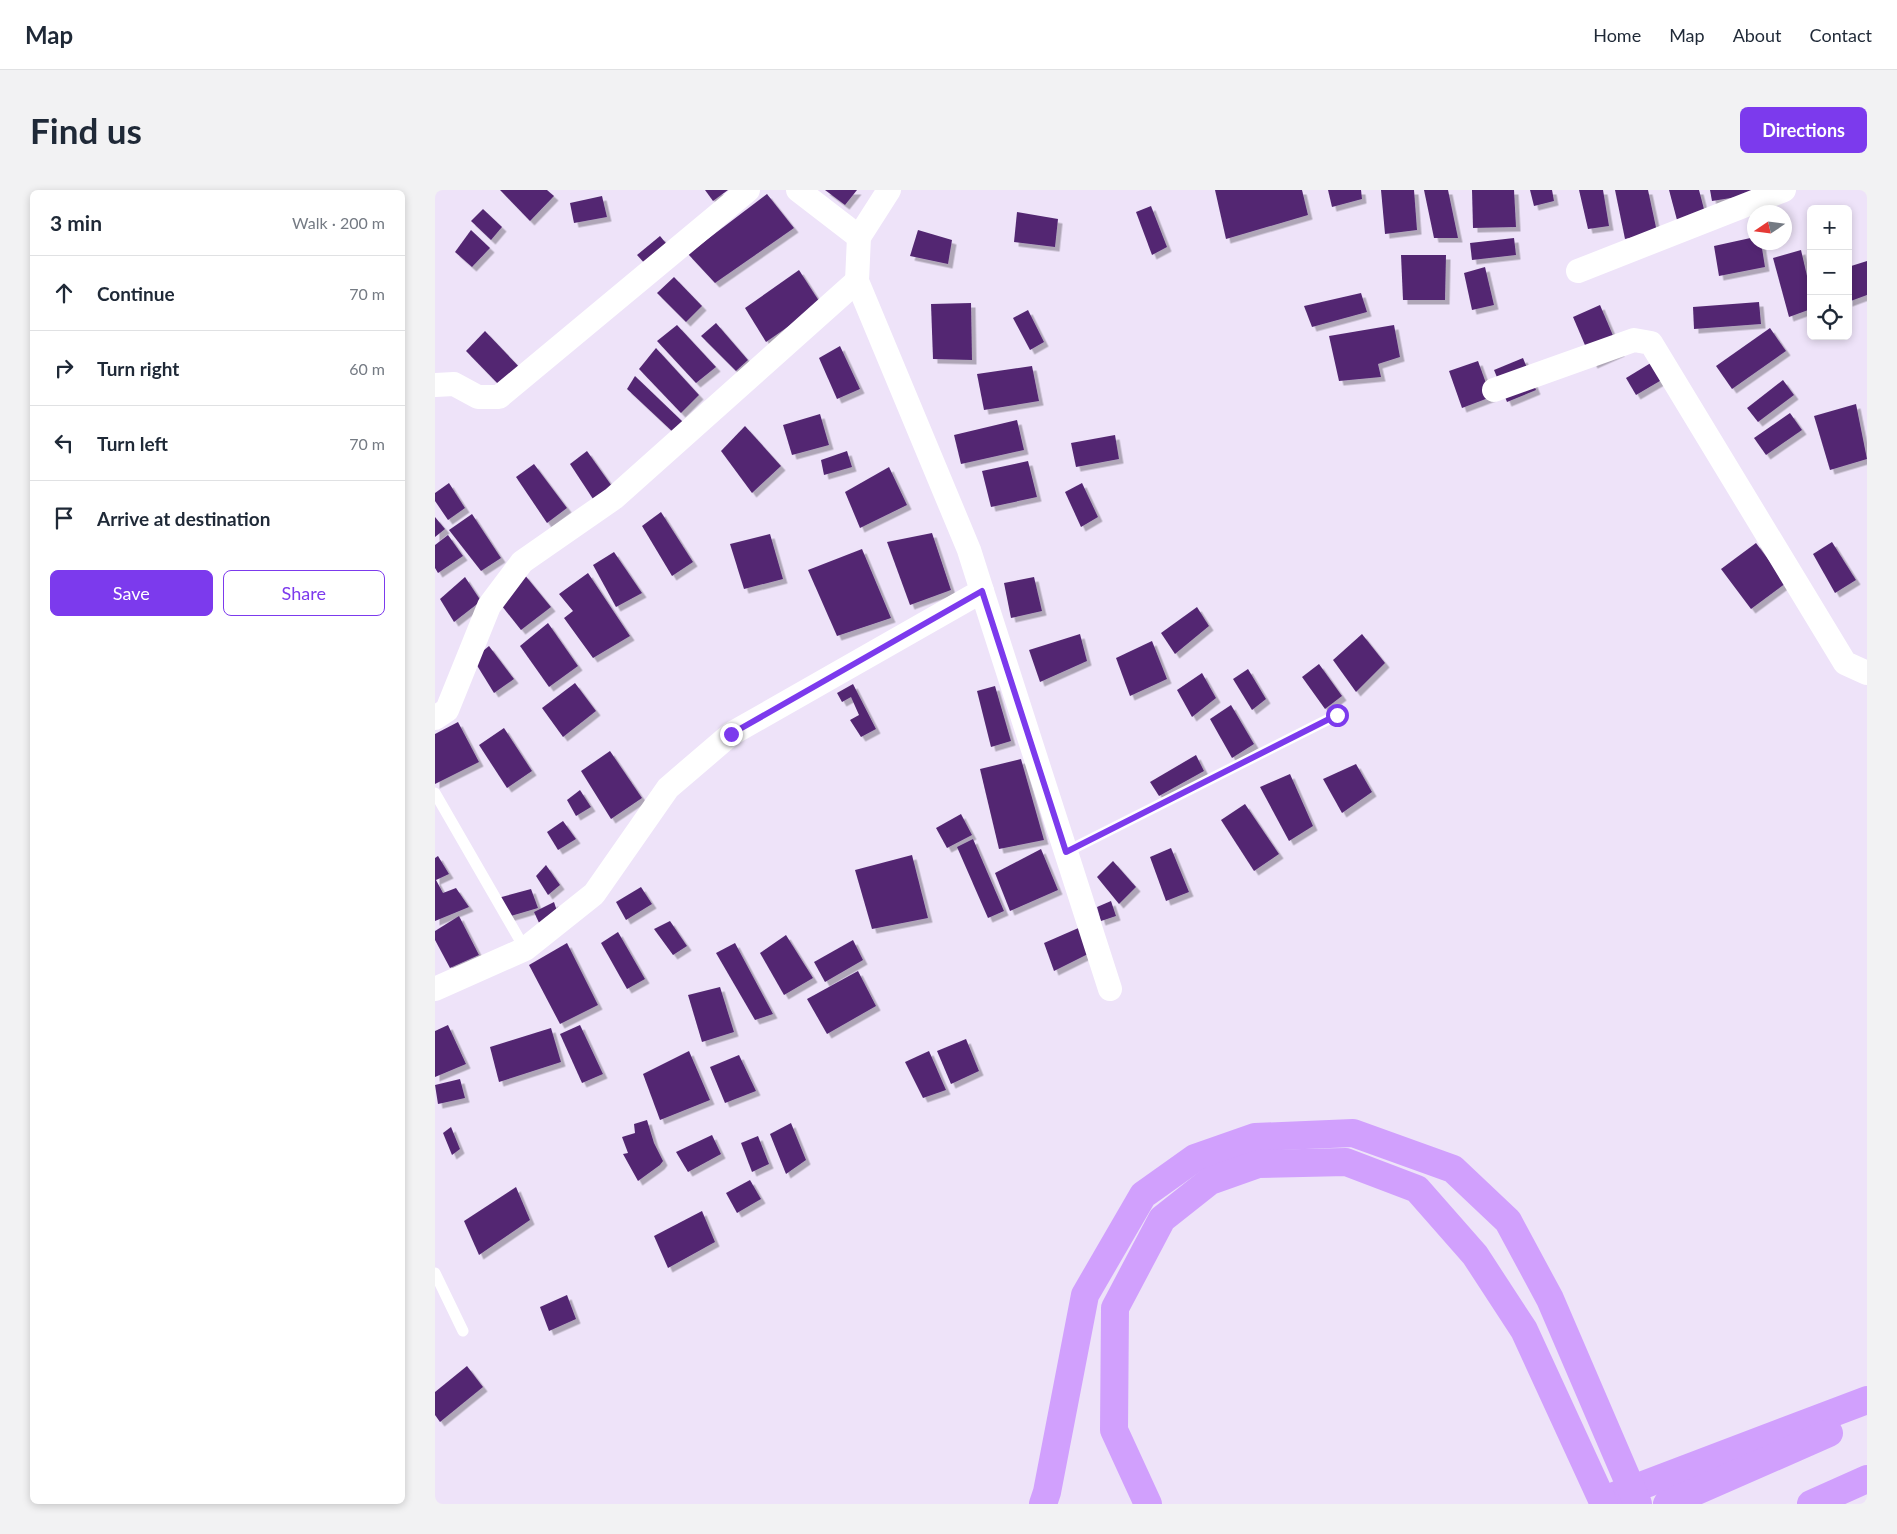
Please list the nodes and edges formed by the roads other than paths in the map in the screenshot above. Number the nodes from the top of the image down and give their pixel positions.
1 (748, 190) edge
2 (798, 190) edge
3 (889, 190) edge
4 (1784, 190) edge
5 (859, 237) junction
6 (1578, 271) dead end
7 (857, 281) junction
8 (435, 385) edge
9 (1494, 390) dead end
10 (982, 591) junction
11 (1867, 673) edge
12 (1337, 715) dead end
13 (435, 718) edge
14 (435, 793) edge
15 (1066, 852) junction
16 (525, 949) junction
17 (435, 989) edge
18 (1110, 989) dead end
19 (435, 1273) edge
20 (463, 1331) dead end
21 (1867, 1400) edge
22 (1867, 1417) edge
23 (1867, 1479) edge
24 (1043, 1504) edge
25 (1148, 1504) edge
26 (1593, 1504) edge
27 (1604, 1504) edge
28 (1637, 1504) edge
29 (1667, 1504) edge
30 (1811, 1504) edge

1 - 8 street
2 - 5 street
3 - 5 street
4 - 6 street
5 - 7 street
7 - 10 street
7 - 13 street
9 - 11 street
10 - 15 street
10 - 16 street
12 - 15 lane
14 - 16 lane
15 - 18 street
16 - 17 street
19 - 20 lane
21 - 26 highway
22 - 29 highway
23 - 30 highway
24 - 28 highway
25 - 27 highway

